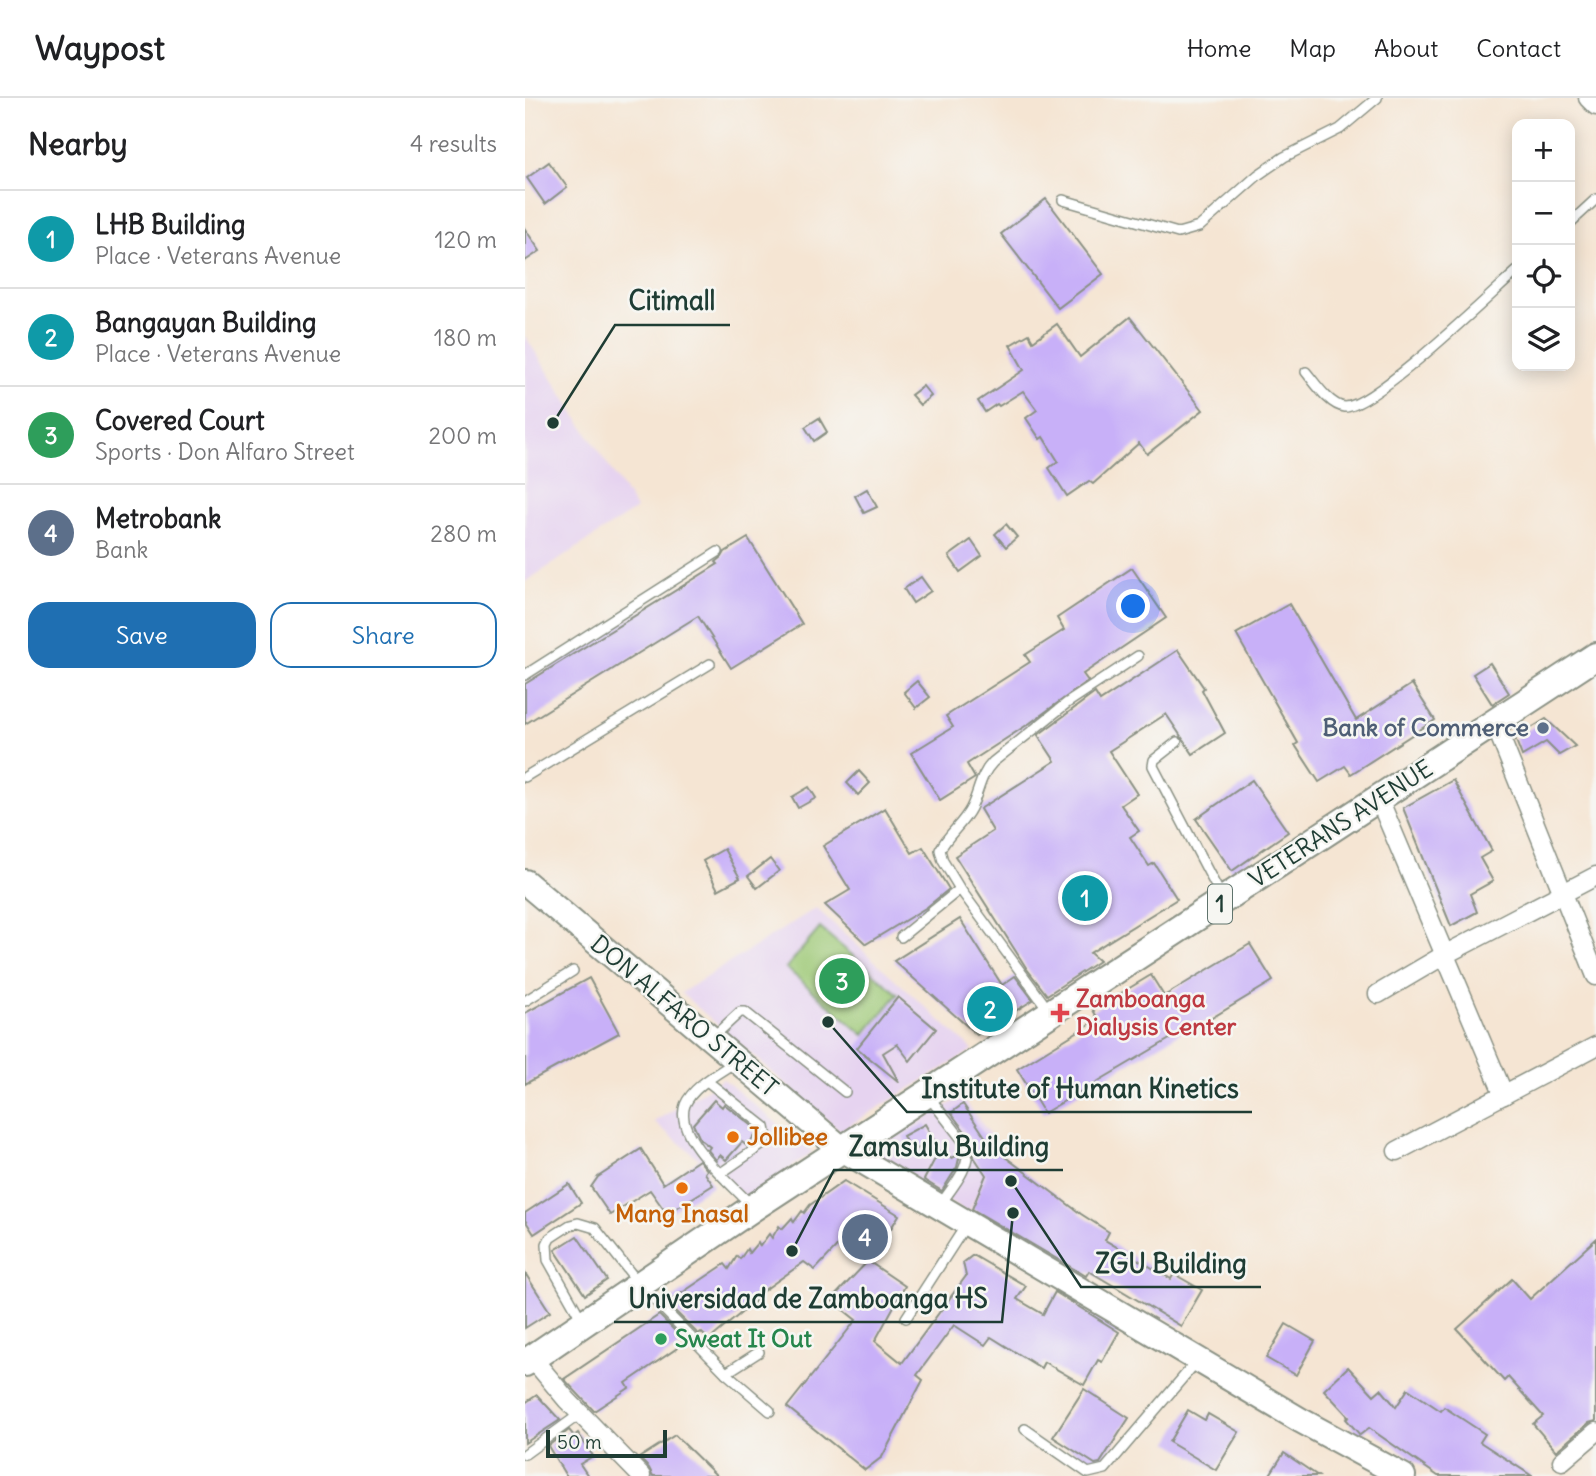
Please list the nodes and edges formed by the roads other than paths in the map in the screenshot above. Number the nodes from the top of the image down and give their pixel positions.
1 (1377, 98) edge
2 (1588, 98) edge
3 (1596, 106) edge
4 (1596, 199) edge
5 (1063, 200) dead end
6 (1575, 218) edge
7 (1512, 276) edge
8 (1306, 373) dead end
9 (718, 551) dead end
10 (1138, 656) dead end
11 (1596, 656) edge
12 (710, 664) dead end
13 (525, 675) edge
14 (1495, 724) junction
15 (1177, 742) dead end
16 (525, 777) edge
17 (1379, 799) junction
18 (1596, 876) edge
19 (525, 882) edge
20 (960, 889) junction
21 (1563, 894) junction
22 (1224, 901) junction
23 (901, 937) dead end
24 (1446, 954) junction
25 (573, 971) dead end
26 (1596, 976) edge
27 (1378, 994) dead end
28 (525, 1001) edge
29 (1051, 1014) junction
30 (711, 1039) junction
31 (1596, 1046) edge
32 (737, 1061) junction
33 (707, 1081) junction
34 (845, 1092) dead end
35 (927, 1094) junction
36 (1504, 1095) junction
37 (842, 1149) junction
38 (1397, 1151) dead end
39 (721, 1172) junction
40 (939, 1206) junction
41 (754, 1207) junction
42 (967, 1223) junction
43 (641, 1285) junction
44 (907, 1318) dead end
45 (583, 1322) junction
46 (759, 1352) dead end
47 (527, 1356) edge
48 (1198, 1360) junction
49 (726, 1373) junction
50 (770, 1411) dead end
51 (580, 1414) junction
52 (1025, 1429) dead end
53 (1596, 1432) edge
54 (525, 1454) edge
55 (1562, 1461) dead end
56 (641, 1476) edge
57 (1403, 1476) edge

1 - 5 lane
2 - 3 street
4 - 6 lane
7 - 8 lane
9 - 13 lane
10 - 20 lane
11 - 14 main road, VETERANS AVENUE / 1
12 - 16 lane
14 - 17 main road, VETERANS AVENUE / 1
14 - 21 street
15 - 22 lane
17 - 22 main road, VETERANS AVENUE / 1
17 - 24 street
18 - 21 street
19 - 30 main road, DON ALFARO STREET
20 - 23 lane
20 - 29 lane
21 - 24 street
21 - 26 street
22 - 29 main road, VETERANS AVENUE / 1
24 - 27 street
24 - 36 street
25 - 28 lane
29 - 35 main road, VETERANS AVENUE / 1
30 - 32 main road, DON ALFARO STREET
30 - 34 lane
31 - 36 street
32 - 33 lane
32 - 37 main road, DON ALFARO STREET
33 - 39 lane
33 - 39 lane
35 - 37 main road, VETERANS AVENUE / 1
35 - 40 lane
36 - 38 street
37 - 40 main road, DON ALFARO STREET
37 - 41 main road, VETERANS AVENUE / 1
39 - 41 lane
40 - 42 main road, DON ALFARO STREET
41 - 43 main road, VETERANS AVENUE / 1
42 - 44 lane
42 - 48 main road, DON ALFARO STREET
43 - 45 main road, VETERANS AVENUE / 1
43 - 45 lane
43 - 49 lane
45 - 47 main road, VETERANS AVENUE / 1
46 - 49 lane
47 - 51 street
48 - 52 lane
48 - 57 main road, DON ALFARO STREET
49 - 50 lane
51 - 54 lane
51 - 56 street
53 - 55 street

